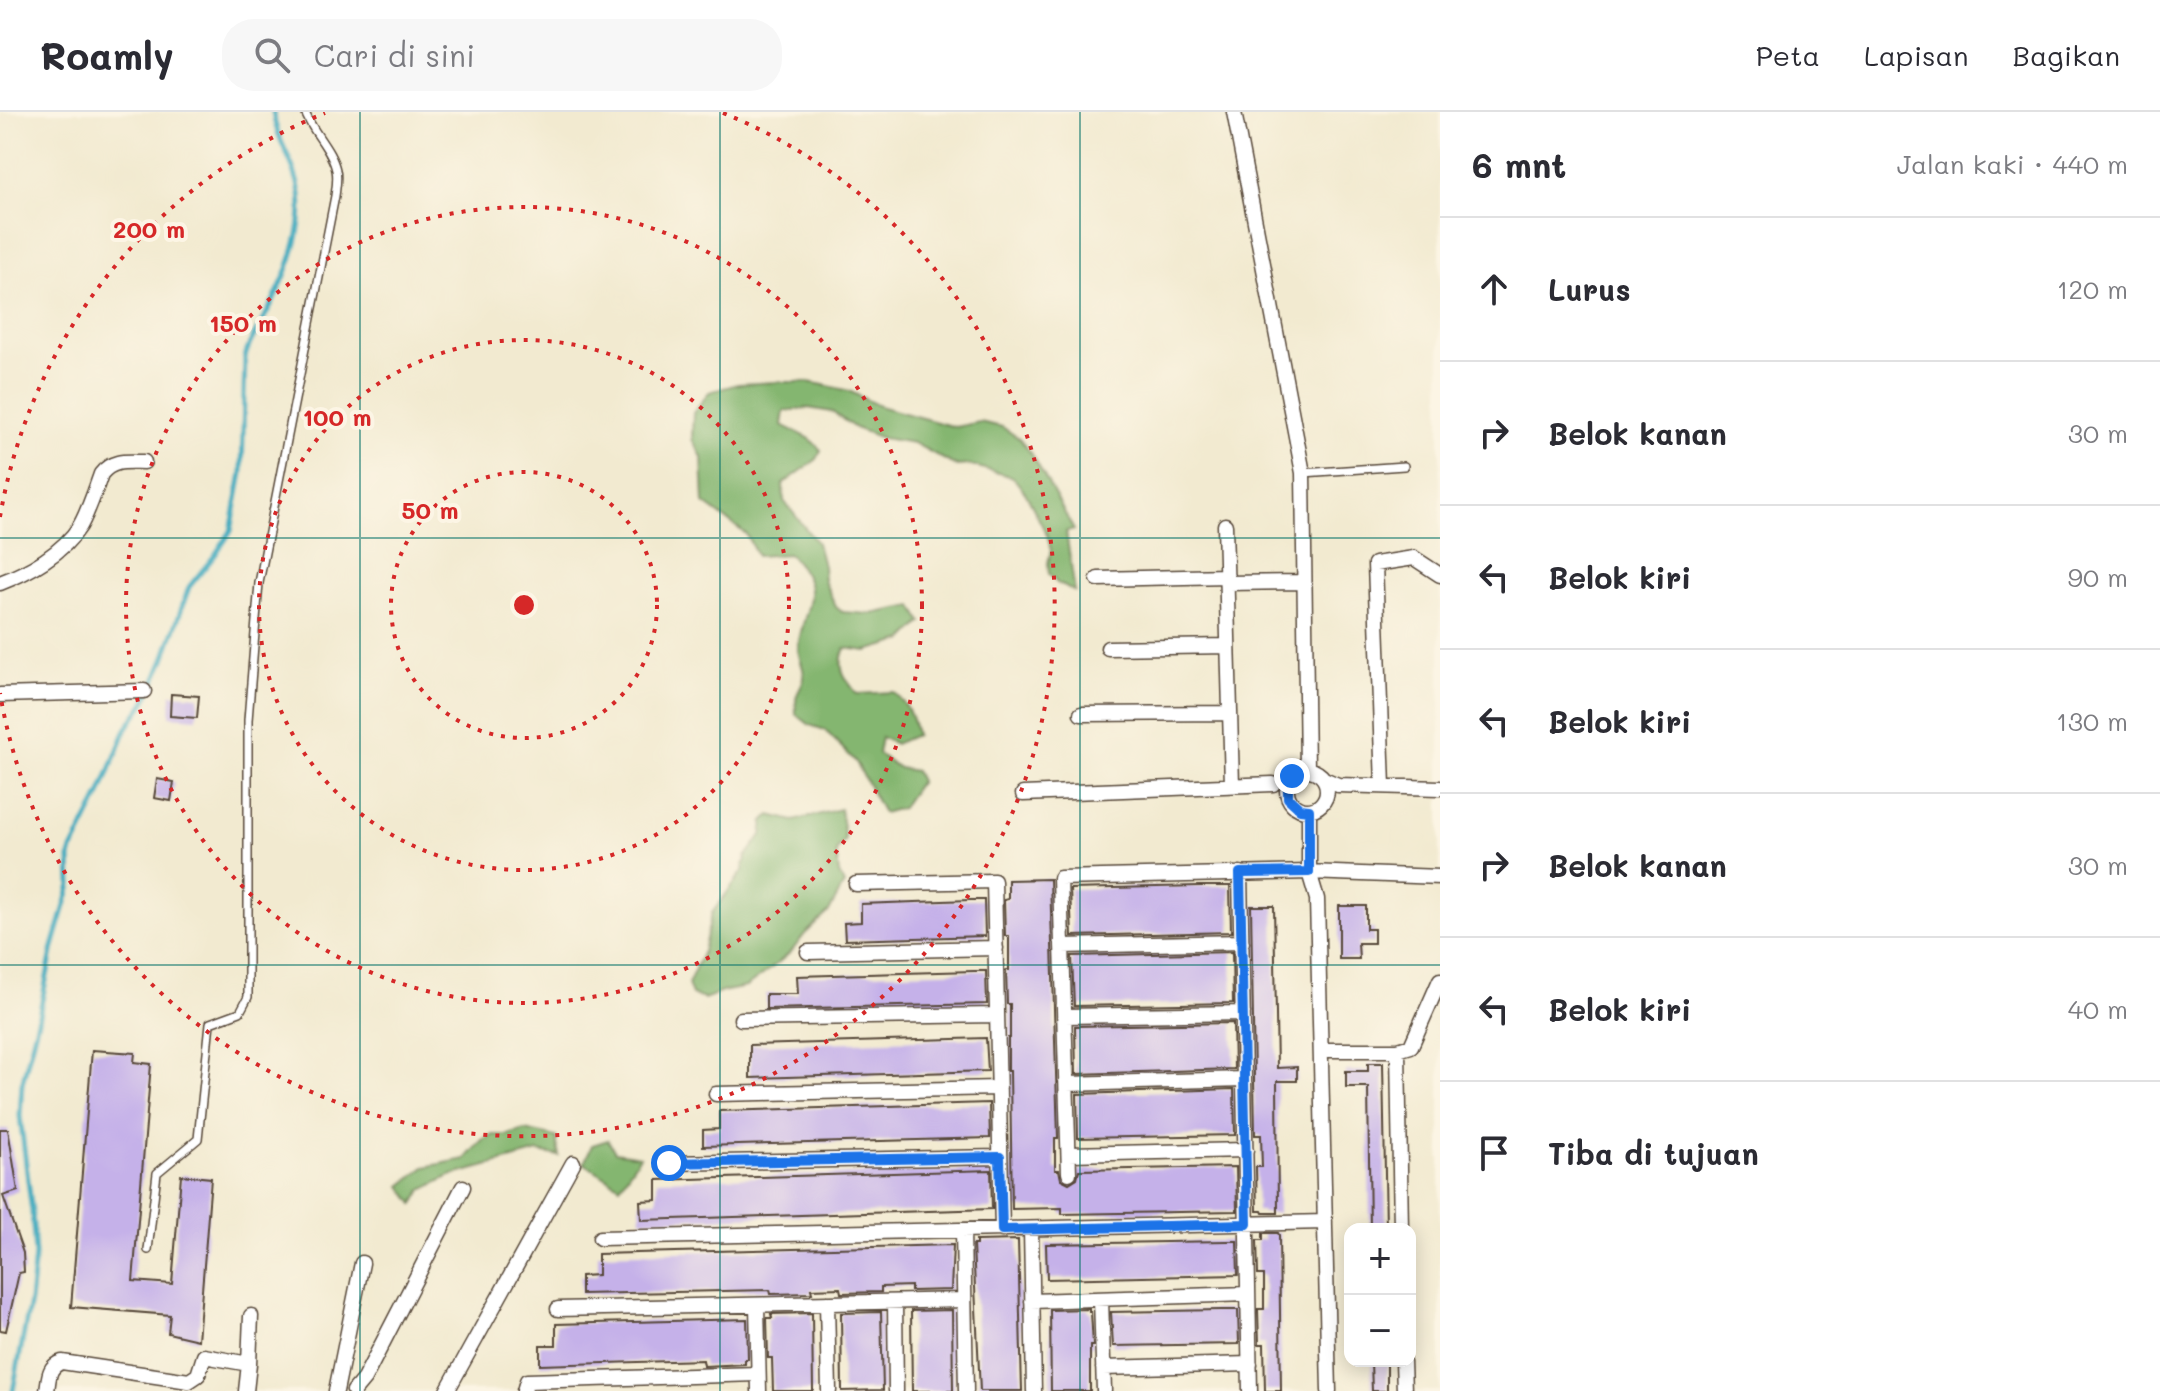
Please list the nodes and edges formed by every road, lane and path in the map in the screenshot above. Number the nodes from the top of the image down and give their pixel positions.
1 (305, 112) edge
2 (1234, 112) edge
3 (144, 462) dead end
4 (1404, 466) dead end
5 (1303, 473) junction
6 (1225, 525) dead end
7 (1440, 575) edge
8 (1098, 579) dead end
9 (1227, 580) junction
10 (1304, 582) junction
11 (0, 583) edge
12 (1228, 646) junction
13 (1108, 648) dead end
14 (144, 691) dead end
15 (0, 695) edge
16 (1230, 713) junction
17 (1081, 714) dead end
18 (1307, 769) junction
19 (1324, 779) junction
20 (1273, 784) dead end
21 (1232, 785) junction
22 (1383, 786) junction
23 (1440, 788) edge
24 (1023, 794) dead end
25 (1309, 810) junction
26 (1309, 872) junction
27 (1240, 873) junction
28 (1440, 877) edge
29 (856, 884) dead end
30 (1242, 942) junction
31 (1062, 946) junction
32 (996, 948) junction
33 (808, 952) dead end
34 (1440, 980) edge
35 (1243, 1013) junction
36 (997, 1015) junction
37 (1065, 1016) junction
38 (741, 1019) dead end
39 (1321, 1050) junction
40 (1398, 1050) junction
41 (1244, 1079) junction
42 (1067, 1084) junction
43 (999, 1088) junction
44 (716, 1094) dead end
45 (1246, 1150) junction
46 (1069, 1154) junction
47 (1000, 1157) junction
48 (573, 1163) dead end
49 (669, 1163) dead end
50 (1069, 1173) dead end
51 (463, 1187) dead end
52 (1325, 1222) junction
53 (1401, 1223) edge
54 (1247, 1224) junction
55 (1031, 1229) junction
56 (963, 1230) junction
57 (1002, 1230) junction
58 (600, 1238) dead end
59 (148, 1250) dead end
60 (362, 1263) dead end
61 (1248, 1294) junction
62 (1101, 1299) junction
63 (964, 1300) junction
64 (1032, 1301) junction
65 (895, 1302) junction
66 (827, 1303) junction
67 (757, 1305) junction
68 (558, 1309) dead end
69 (251, 1316) dead end
70 (249, 1364) junction
71 (1250, 1364) junction
72 (1403, 1367) edge
73 (1103, 1368) junction
74 (758, 1374) junction
75 (690, 1383) edge
76 (47, 1391) edge
77 (246, 1391) edge
78 (336, 1391) edge
79 (354, 1391) edge
80 (447, 1391) edge
81 (524, 1391) edge
82 (759, 1391) edge
83 (829, 1391) edge
84 (896, 1391) edge
85 (966, 1391) edge
86 (1034, 1391) edge
87 (1104, 1391) edge
88 (1250, 1391) edge
89 (1329, 1391) edge
90 (1404, 1391) edge

1 - 59 lane
2 - 5 street
3 - 11 street
4 - 5 lane
5 - 10 street
6 - 9 street
7 - 22 street
8 - 9 street
9 - 10 street
9 - 12 street
10 - 18 street
12 - 13 street
12 - 16 street
14 - 15 street
16 - 17 street
16 - 21 street
18 - 19 street
18 - 25 street
19 - 22 street
19 - 25 street
20 - 21 street
21 - 24 street
22 - 23 street
25 - 26 street
26 - 27 street
26 - 28 street
26 - 39 street
27 - 30 street
27 - 31 street
29 - 32 street
30 - 31 street
30 - 35 street
31 - 37 street
32 - 33 street
32 - 36 street
34 - 40 street
35 - 37 street
35 - 41 street
36 - 38 street
36 - 43 street
37 - 42 street
39 - 40 street
39 - 52 street
40 - 53 street
41 - 42 street
41 - 45 street
42 - 46 street
43 - 44 street
43 - 47 street
45 - 46 street
45 - 54 street
46 - 50 street
47 - 49 street
47 - 57 street
48 - 80 street
51 - 79 street
52 - 54 street
52 - 89 street
54 - 55 street
54 - 61 street
55 - 57 street
55 - 64 street
56 - 57 street
56 - 58 street
56 - 63 street
60 - 78 street
61 - 62 street
61 - 71 street
62 - 64 street
62 - 73 street
63 - 65 street
63 - 85 street
64 - 86 street
65 - 66 street
65 - 84 street
66 - 67 street
66 - 83 street
67 - 68 street
67 - 74 street
69 - 70 street
70 - 76 street
70 - 77 street
71 - 73 street
71 - 88 street
72 - 90 street
73 - 87 street
74 - 75 street
74 - 82 street
75 - 81 street

